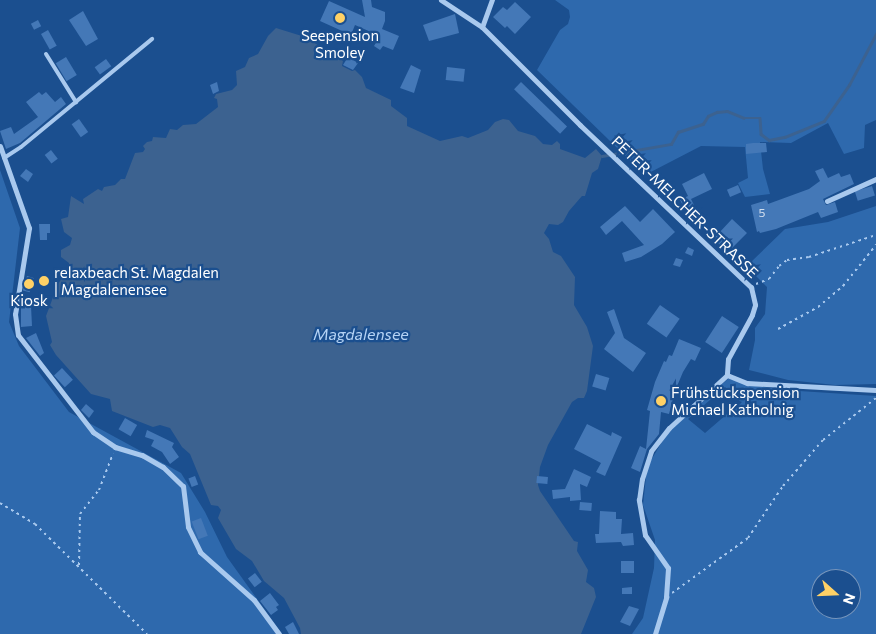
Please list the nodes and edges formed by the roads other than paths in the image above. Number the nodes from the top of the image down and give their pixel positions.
1 (441, 0) edge
2 (492, 0) edge
3 (482, 27) junction
4 (152, 39) dead end
5 (46, 54) dead end
6 (76, 102) junction
7 (0, 146) edge
8 (4, 158) junction
9 (876, 179) edge
10 (827, 202) dead end
11 (727, 375) junction
12 (876, 390) edge
13 (279, 634) edge
14 (655, 634) edge

1 - 3 street, PETER-MELCHER-STRASSE
2 - 3 street
3 - 11 street, PETER-MELCHER-STRASSE
4 - 6 lane
5 - 6 lane
6 - 8 lane
7 - 8 street
8 - 13 street
9 - 10 street
11 - 12 street
11 - 14 street

